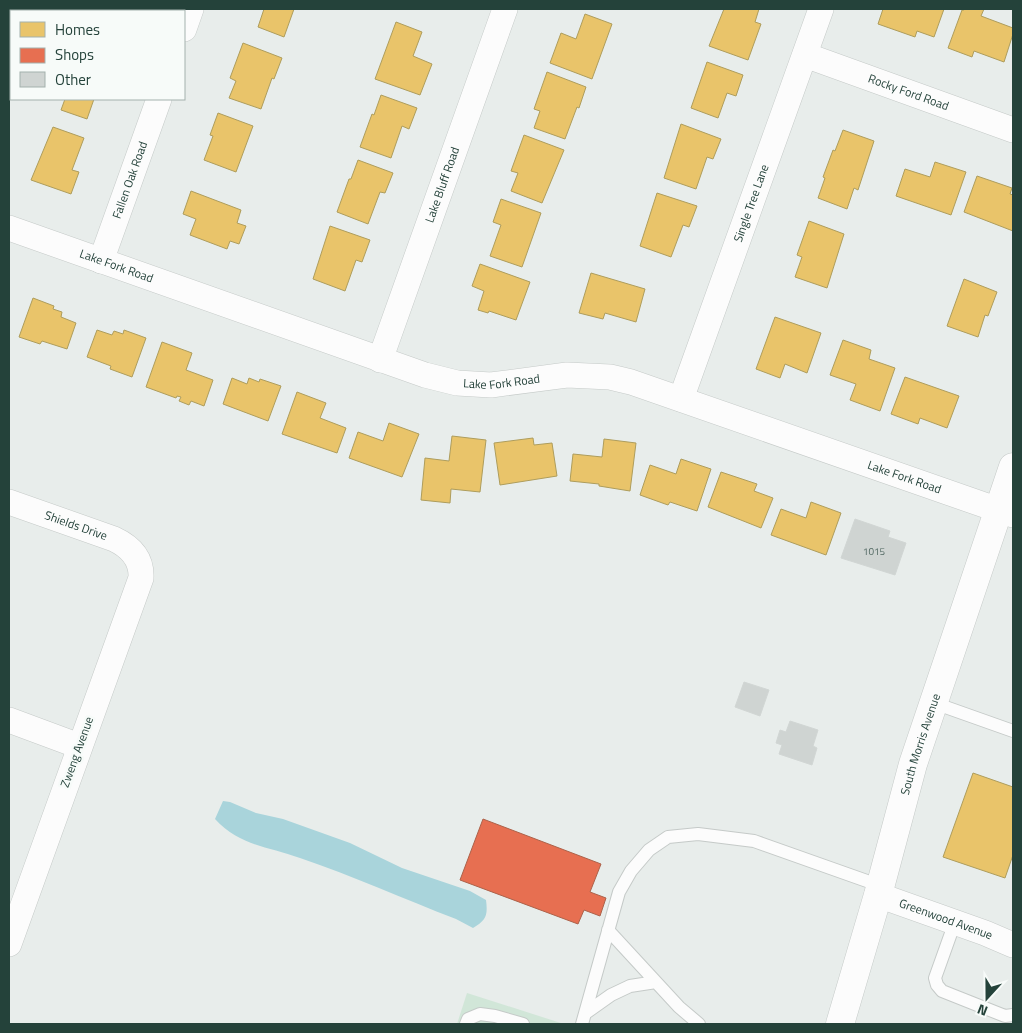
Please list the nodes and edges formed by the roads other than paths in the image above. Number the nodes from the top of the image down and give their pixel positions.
1 (191, 9) edge
2 (505, 9) edge
3 (821, 9) edge
4 (185, 26) edge
5 (805, 55) junction
6 (159, 100) edge
7 (1013, 130) edge
8 (9, 228) edge
9 (101, 261) junction
10 (380, 360) junction
11 (681, 399) junction
12 (1013, 467) edge
13 (9, 502) edge
14 (1006, 513) edge
15 (138, 560) joint
16 (934, 703) junction
17 (9, 720) edge
18 (1013, 731) edge
19 (79, 746) junction
20 (880, 890) junction
21 (955, 922) junction
22 (608, 930) junction
23 (10, 937) edge
24 (1013, 945) edge
25 (656, 982) junction
26 (1013, 1015) edge
27 (584, 1018) edge
28 (466, 1024) edge
29 (523, 1024) edge
30 (699, 1024) edge
31 (840, 1024) edge

1 - 4 street
2 - 10 street, Lake Bluff Road
3 - 5 street, Single Tree Lane
5 - 7 street, Rocky Ford Road
5 - 11 street, Single Tree Lane
6 - 9 street, Fallen Oak Road
8 - 9 street, Lake Fork Road
9 - 10 street, Lake Fork Road
10 - 11 street, Lake Fork Road
11 - 14 street, Lake Fork Road
12 - 14 street, South Morris Avenue
13 - 15 street, Shields Drive
14 - 16 street, South Morris Avenue
15 - 19 street, Zweng Avenue
16 - 18 lane
16 - 20 street, South Morris Avenue
17 - 19 street
19 - 23 street, Zweng Avenue
20 - 21 street, Greenwood Avenue
20 - 22 lane
20 - 31 street, South Morris Avenue
21 - 24 street, Greenwood Avenue
21 - 26 lane
22 - 25 lane
22 - 27 lane
25 - 27 lane
25 - 30 lane
28 - 29 lane

